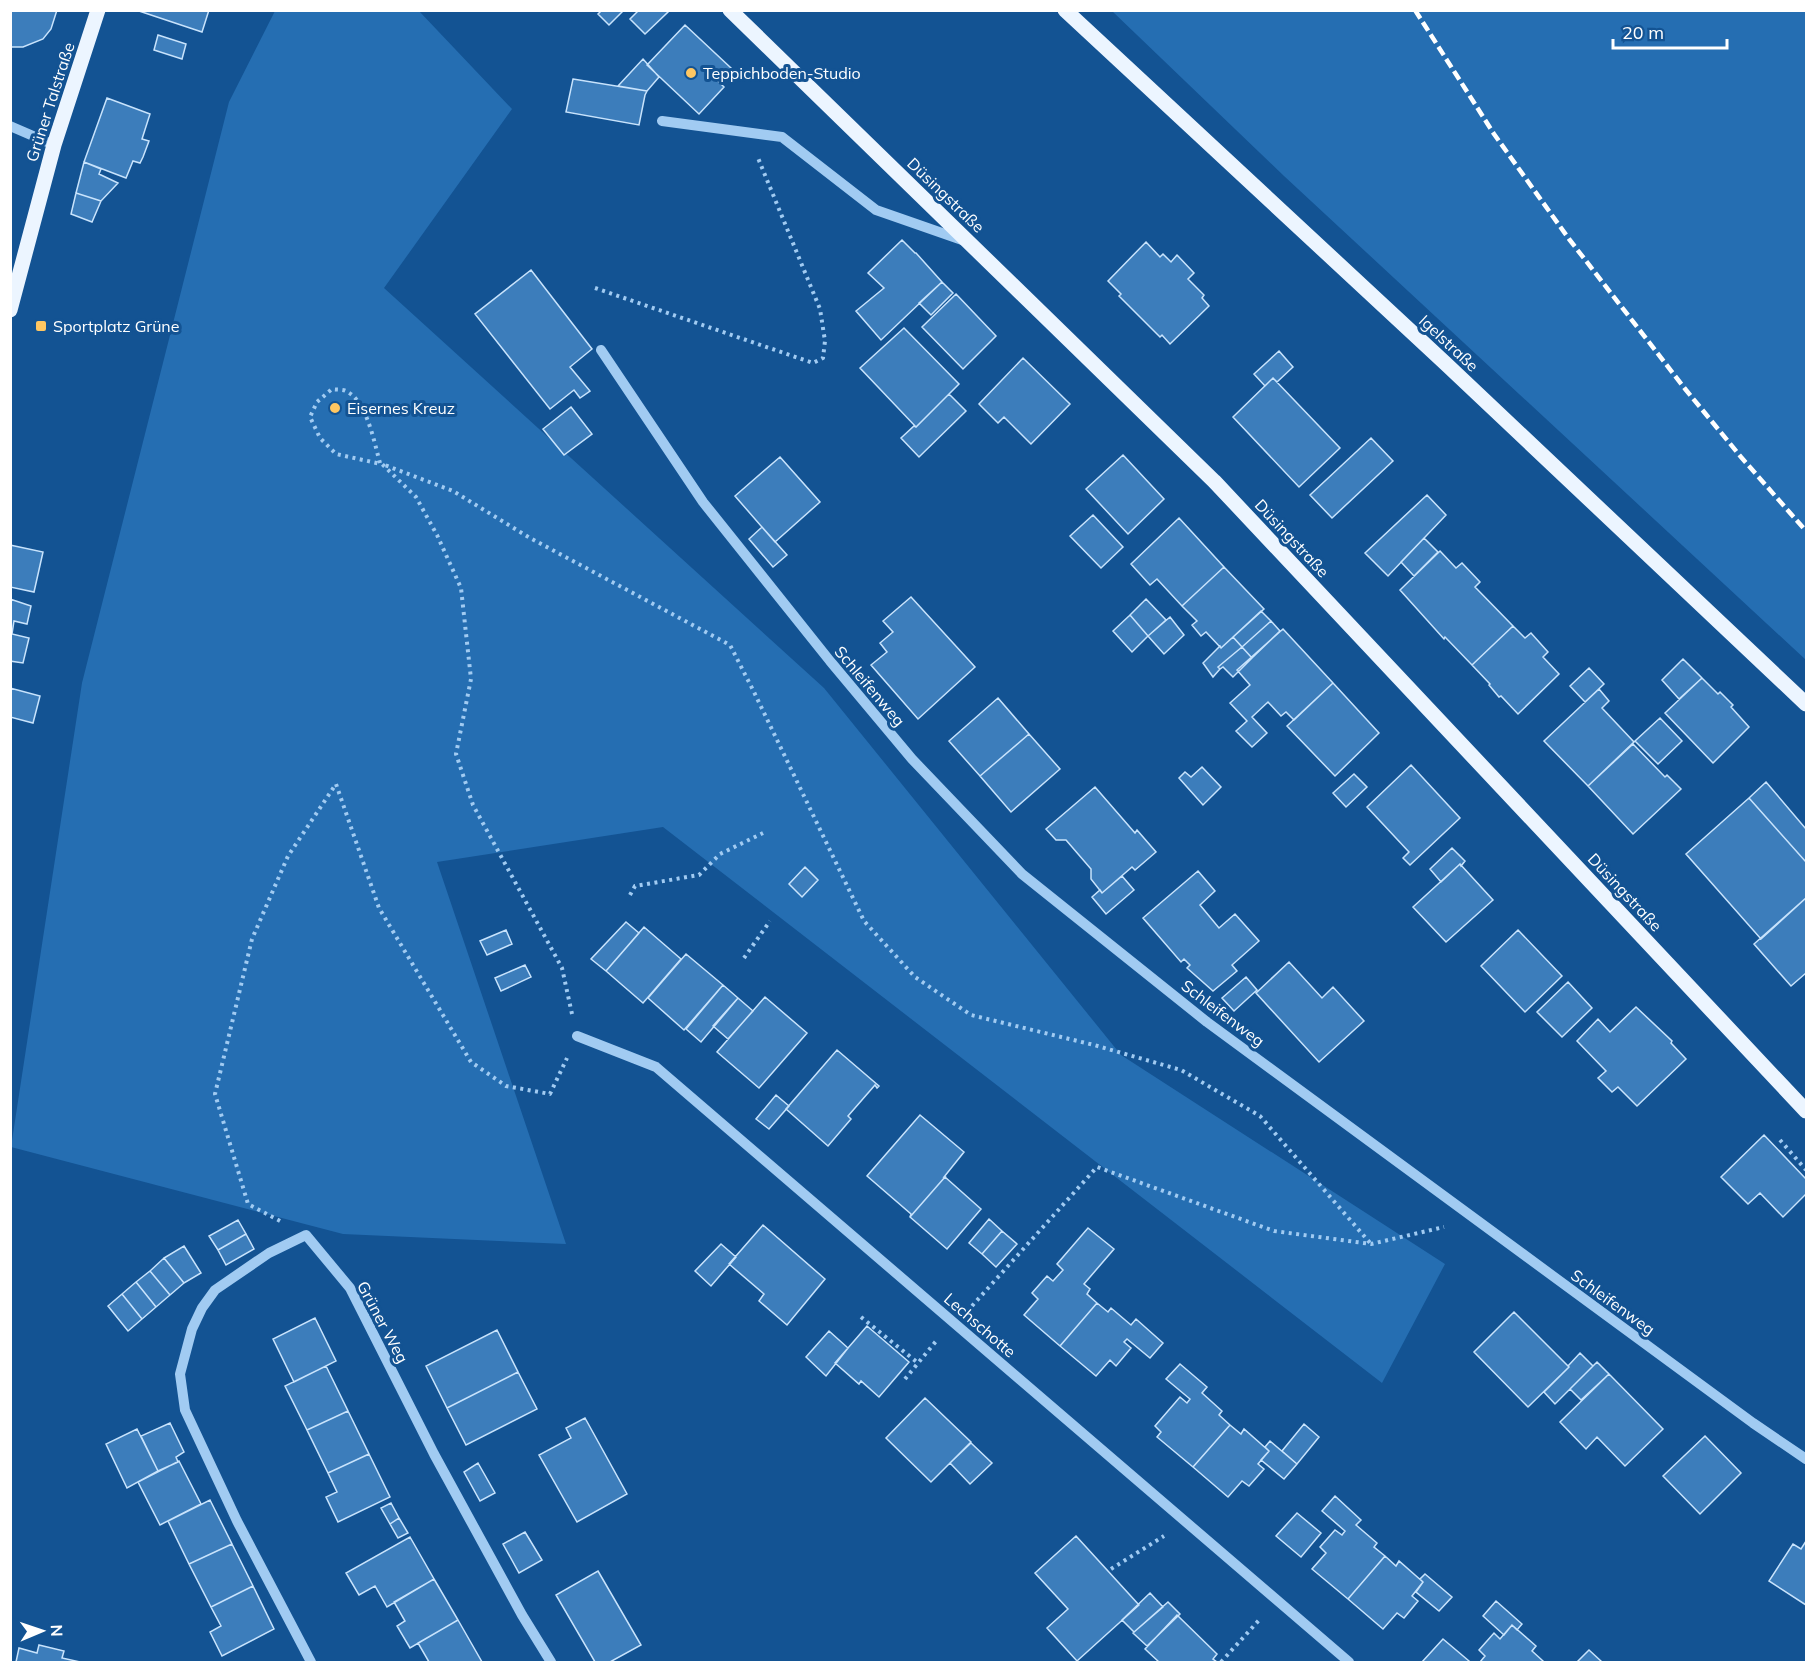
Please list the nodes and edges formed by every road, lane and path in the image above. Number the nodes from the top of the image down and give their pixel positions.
1 (98, 10) edge
2 (730, 10) edge
3 (1065, 10) edge
4 (662, 121) dead end
5 (10, 126) edge
6 (747, 133) junction
7 (54, 145) junction
8 (968, 242) junction
9 (595, 288) dead end
10 (10, 310) edge
11 (601, 350) dead end
12 (381, 464) junction
13 (1806, 704) edge
14 (763, 833) dead end
15 (630, 895) dead end
16 (770, 921) dead end
17 (744, 958) dead end
18 (577, 1036) junction
19 (1806, 1111) edge
20 (1780, 1140) dead end
21 (1806, 1170) edge
22 (1476, 1219) junction
23 (306, 1235) junction
24 (1371, 1244) junction
25 (861, 1317) dead end
26 (954, 1322) junction
27 (918, 1363) junction
28 (905, 1378) dead end
29 (1806, 1459) edge
30 (1186, 1521) junction
31 (1111, 1569) dead end
32 (1277, 1600) junction
33 (311, 1662) edge
34 (551, 1662) edge
35 (1221, 1662) edge
36 (1349, 1662) edge

1 - 7 main road, Grüner Talstraße
2 - 8 main road, Düsingstraße
3 - 13 main road, Igelstraße
4 - 6 street
5 - 7 street
6 - 8 street
6 - 9 path
7 - 10 main road, Grüner Talstraße
8 - 19 main road, Düsingstraße
11 - 22 street, Schleifenweg
12 - 12 path
12 - 18 path
12 - 24 path
14 - 15 path
16 - 17 path
18 - 23 path
18 - 26 street, Lechschotte
20 - 21 path
22 - 24 path
22 - 29 street, Schleifenweg
23 - 33 street
23 - 34 street, Grüner Weg
24 - 26 path
25 - 27 path
26 - 27 path
26 - 30 street, Lechschotte
27 - 28 path
30 - 31 path
30 - 32 street, Lechschotte
32 - 35 path
32 - 36 street, Lechschotte

